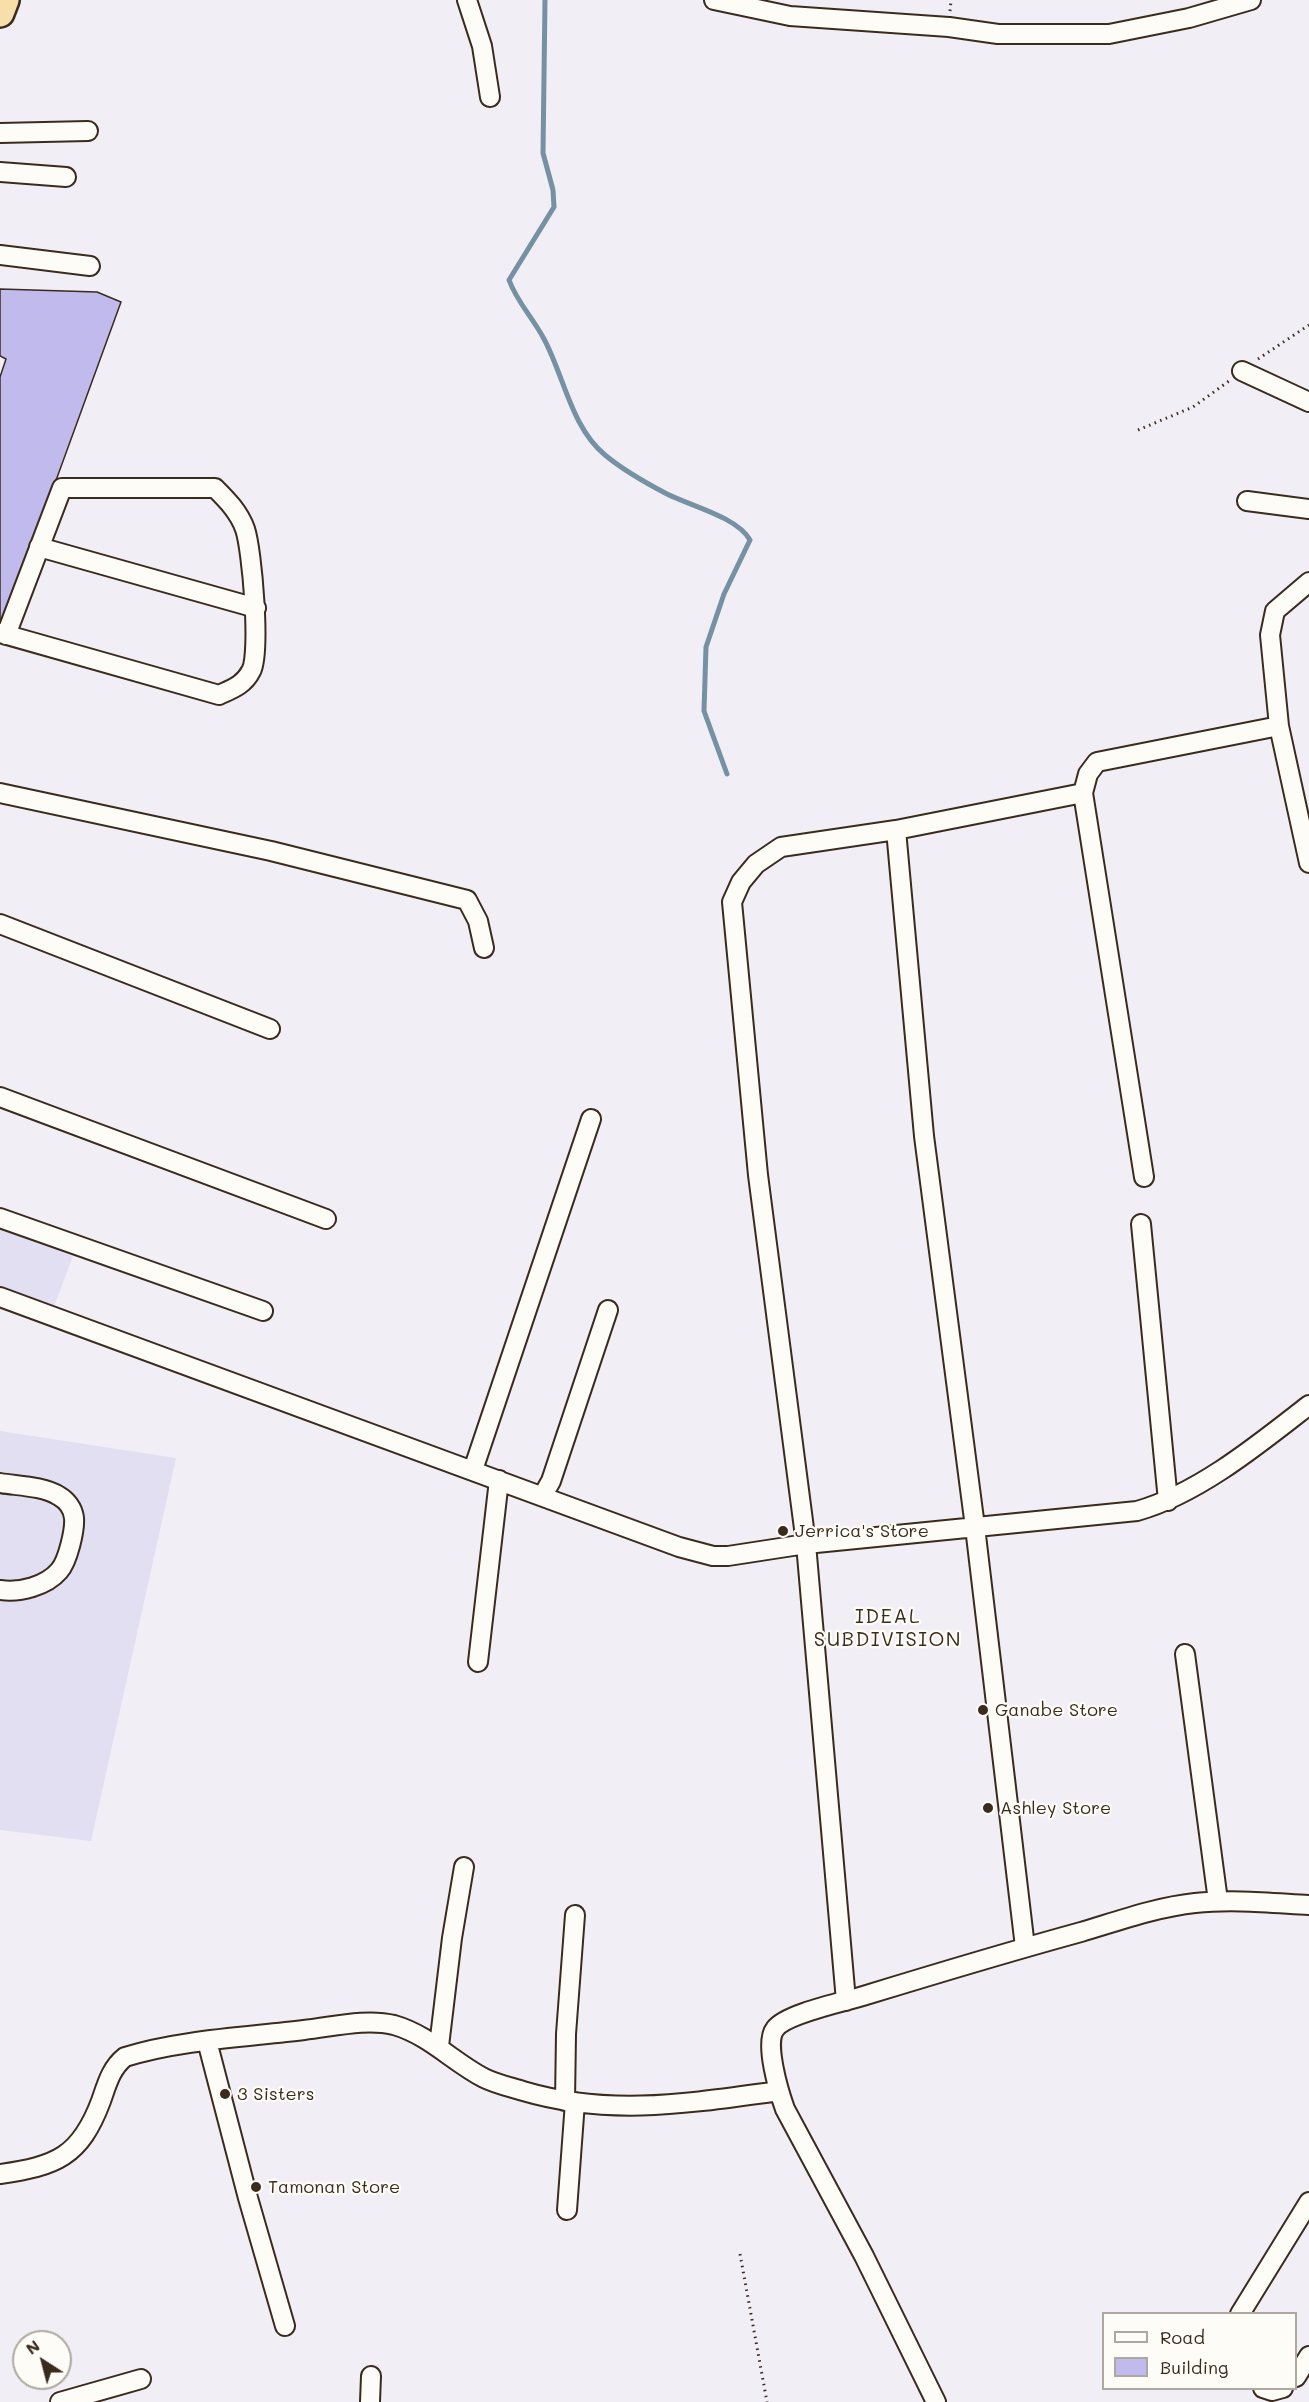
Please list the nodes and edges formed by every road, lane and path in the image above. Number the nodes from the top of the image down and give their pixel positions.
1 (5, 0) edge
2 (467, 0) edge
3 (714, 0) edge
4 (1251, 0) edge
5 (0, 13) edge
6 (490, 97) dead end
7 (88, 131) dead end
8 (0, 133) edge
9 (0, 172) edge
10 (66, 177) dead end
11 (0, 255) edge
12 (90, 266) dead end
13 (1242, 371) dead end
14 (1309, 402) edge
15 (1247, 501) dead end
16 (1309, 509) edge
17 (39, 547) junction
18 (1309, 582) edge
19 (256, 608) junction
20 (3, 634) edge
21 (1280, 726) junction
22 (0, 793) edge
23 (1083, 793) junction
24 (896, 830) junction
25 (1309, 863) edge
26 (0, 924) edge
27 (484, 948) dead end
28 (270, 1029) dead end
29 (0, 1097) edge
30 (591, 1119) dead end
31 (1144, 1177) dead end
32 (0, 1218) edge
33 (326, 1218) dead end
34 (1141, 1224) dead end
35 (0, 1296) edge
36 (608, 1310) dead end
37 (263, 1311) dead end
38 (1309, 1405) edge
39 (473, 1470) junction
40 (499, 1480) junction
41 (0, 1483) edge
42 (543, 1495) junction
43 (1168, 1501) junction
44 (975, 1527) junction
45 (806, 1544) junction
46 (0, 1590) edge
47 (1185, 1654) dead end
48 (478, 1662) dead end
49 (464, 1867) dead end
50 (1218, 1901) junction
51 (1309, 1905) edge
52 (575, 1915) dead end
53 (1025, 1947) junction
54 (846, 2001) junction
55 (207, 2041) junction
56 (439, 2046) junction
57 (779, 2091) junction
58 (570, 2102) junction
59 (0, 2174) edge
60 (1309, 2202) edge
61 (567, 2210) dead end
62 (740, 2254) dead end
63 (1241, 2312) edge
64 (285, 2326) dead end
65 (1309, 2356) edge
66 (1297, 2375) edge
67 (371, 2376) dead end
68 (141, 2379) dead end
69 (60, 2402) edge
70 (370, 2402) edge
71 (767, 2402) edge
72 (936, 2402) edge

1 - 5 highway
2 - 6 street
3 - 4 street
7 - 8 street
9 - 10 street
11 - 12 street
13 - 14 street
15 - 16 street
17 - 19 street
17 - 19 street
17 - 20 street
18 - 21 street
19 - 20 street
21 - 23 street
21 - 25 street
22 - 27 street
23 - 24 street
23 - 31 street
24 - 44 street
24 - 45 street
26 - 28 street
29 - 33 street
30 - 39 street
32 - 37 street
34 - 43 street
35 - 39 street
36 - 42 street
38 - 43 street
39 - 40 street
40 - 42 street
40 - 48 street
41 - 46 street
42 - 45 street
43 - 44 street
44 - 45 street
44 - 53 street
45 - 54 street
47 - 50 street
49 - 56 street
50 - 51 street
50 - 53 street
52 - 58 street
53 - 54 street
54 - 57 street
55 - 56 street
55 - 59 street
55 - 64 street
56 - 58 street
57 - 58 street
57 - 72 street
58 - 61 street
60 - 63 street
62 - 71 path
65 - 66 street
67 - 70 street
68 - 69 street

